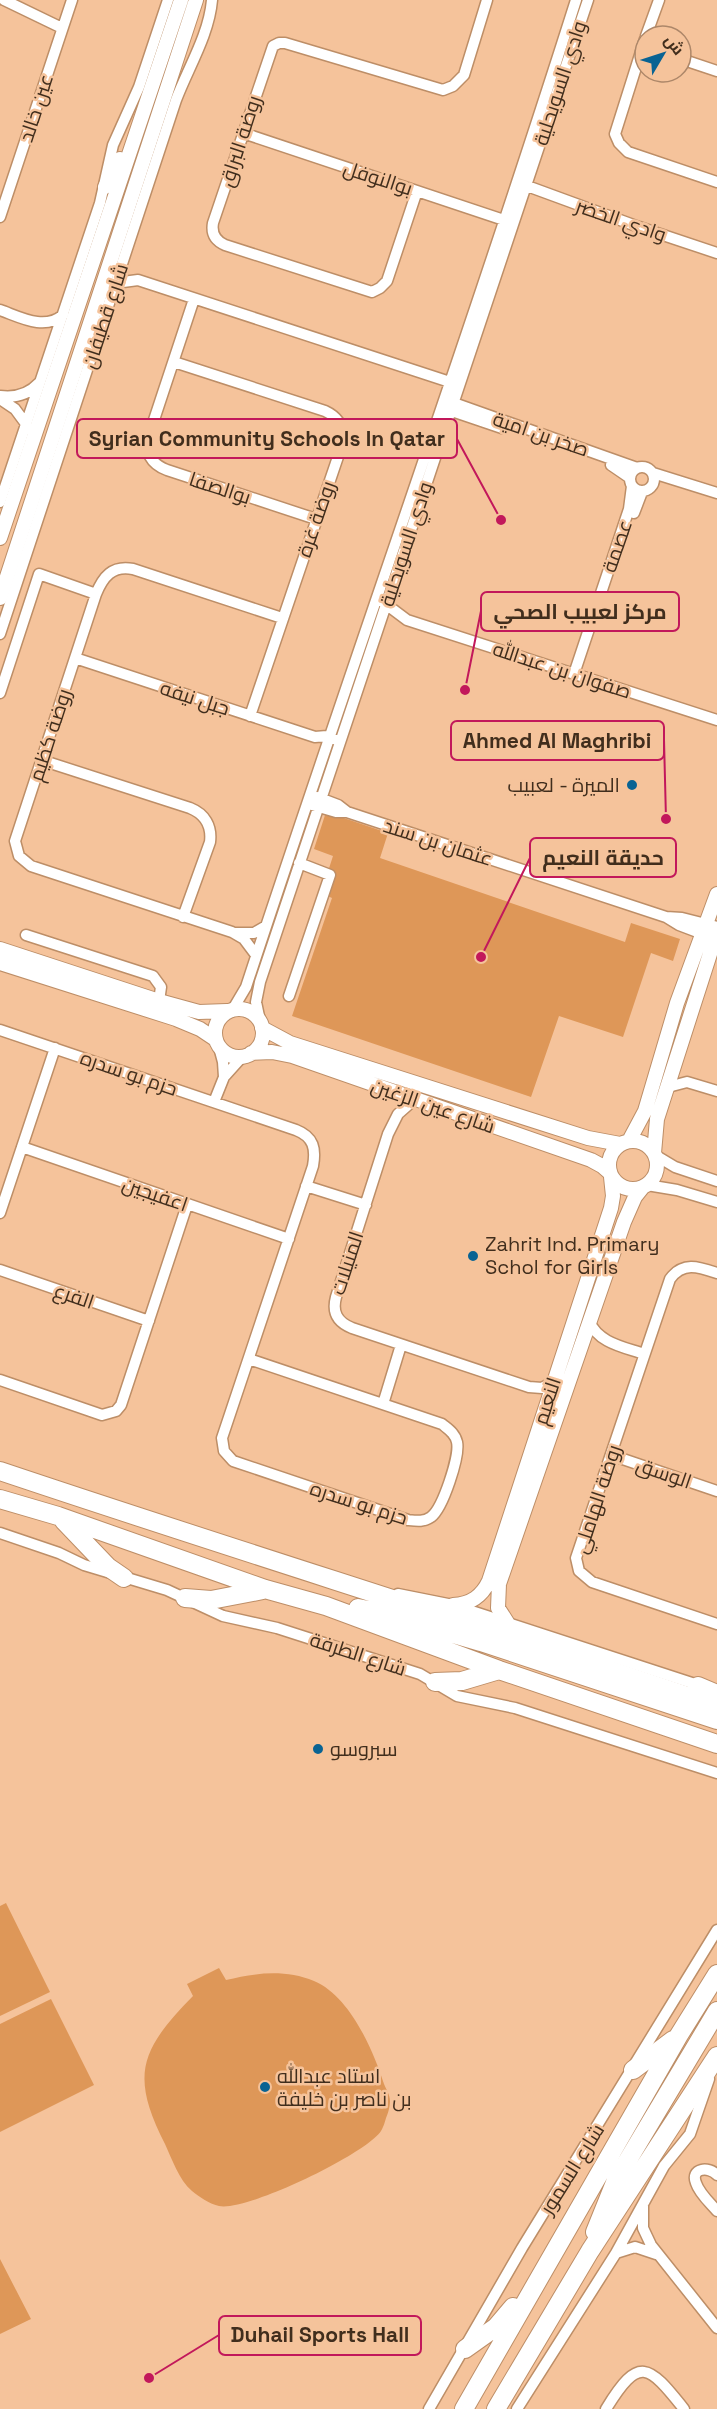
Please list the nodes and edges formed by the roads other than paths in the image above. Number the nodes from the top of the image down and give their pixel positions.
1 (4, 0) edge
2 (72, 0) edge
3 (168, 0) edge
4 (181, 0) edge
5 (196, 0) edge
6 (206, 0) edge
7 (212, 0) edge
8 (486, 0) edge
9 (576, 0) edge
10 (588, 0) edge
11 (658, 0) edge
12 (651, 24) edge
13 (62, 28) junction
14 (186, 33) junction
15 (693, 63) edge
16 (717, 71) edge
17 (633, 79) edge
18 (243, 133) junction
19 (134, 137) junction
20 (717, 182) edge
21 (522, 184) junction
22 (105, 187) junction
23 (417, 191) junction
24 (0, 217) edge
25 (509, 222) junction
26 (717, 253) edge
27 (124, 261) junction
28 (138, 280) junction
29 (115, 288) junction
30 (194, 299) junction
31 (0, 310) edge
32 (63, 315) junction
33 (39, 323) junction
34 (55, 341) junction
35 (174, 362) junction
36 (41, 381) junction
37 (455, 384) junction
38 (0, 397) edge
39 (448, 405) junction
40 (27, 424) junction
41 (36, 437) junction
42 (637, 468) junction
43 (653, 478) junction
44 (635, 485) junction
45 (717, 492) edge
46 (717, 499) edge
47 (0, 502) edge
48 (316, 519) junction
49 (0, 538) edge
50 (96, 594) junction
51 (0, 598) edge
52 (382, 602) junction
53 (282, 618) junction
54 (0, 634) edge
55 (75, 658) junction
56 (577, 675) junction
57 (0, 693) edge
58 (250, 716) junction
59 (717, 720) edge
60 (334, 744) junction
61 (41, 760) junction
62 (315, 801) junction
63 (299, 863) junction
64 (717, 894) edge
65 (183, 917) junction
66 (266, 926) junction
67 (712, 931) edge
68 (232, 932) junction
69 (26, 935) dead end
70 (0, 949) edge
71 (256, 956) junction
72 (0, 963) edge
73 (289, 996) dead end
74 (159, 1001) junction
75 (230, 1010) junction
76 (261, 1024) junction
77 (0, 1030) edge
78 (217, 1043) junction
79 (55, 1048) junction
80 (247, 1055) junction
81 (675, 1066) junction
82 (224, 1077) junction
83 (687, 1082) junction
84 (668, 1087) junction
85 (717, 1092) edge
86 (415, 1100) junction
87 (214, 1102) junction
88 (624, 1143) junction
89 (22, 1147) junction
90 (654, 1154) junction
91 (611, 1175) junction
92 (717, 1181) edge
93 (306, 1186) junction
94 (645, 1186) junction
95 (717, 1202) edge
96 (366, 1204) junction
97 (187, 1205) junction
98 (0, 1213) edge
99 (289, 1239) junction
100 (0, 1270) edge
101 (717, 1273) edge
102 (149, 1321) junction
103 (589, 1321) junction
104 (603, 1339) junction
105 (401, 1345) junction
106 (581, 1346) junction
107 (644, 1354) junction
108 (249, 1359) junction
109 (0, 1380) edge
110 (553, 1382) junction
111 (383, 1404) junction
112 (611, 1455) junction
113 (0, 1471) edge
114 (716, 1487) edge
115 (0, 1499) edge
116 (58, 1516) junction
117 (0, 1533) edge
118 (124, 1578) junction
119 (265, 1589) junction
120 (368, 1590) junction
121 (185, 1598) junction
122 (453, 1605) junction
123 (326, 1606) junction
124 (507, 1622) junction
125 (717, 1624) edge
126 (499, 1670) junction
127 (435, 1682) junction
128 (717, 1685) edge
129 (698, 1686) junction
130 (717, 1694) edge
131 (717, 1706) edge
132 (717, 1720) edge
133 (717, 1744) edge
134 (717, 1773) edge
135 (717, 1930) edge
136 (717, 1974) edge
137 (717, 2012) edge
138 (679, 2036) junction
139 (715, 2060) edge
140 (633, 2070) junction
141 (717, 2175) edge
142 (643, 2202) junction
143 (717, 2211) edge
144 (590, 2251) junction
145 (616, 2253) junction
146 (659, 2256) junction
147 (534, 2288) junction
148 (717, 2328) edge
149 (465, 2349) junction
150 (429, 2409) edge
151 (464, 2409) edge
152 (496, 2409) edge
153 (517, 2409) edge
154 (606, 2409) edge
155 (684, 2409) edge

1 - 13 street
2 - 13 street, عين خالد
3 - 22 street, شارع قطيفان
4 - 19 street, شارع قطيفان
5 - 14 street, شارع قطيفان
6 - 14 street
7 - 27 street, شارع قطيفان
8 - 18 street, روضة البراق
9 - 21 street, وادي السويحلية
10 - 21 street, وادي السويحلية
11 - 12 street
13 - 24 street, عين خالد
14 - 51 street, شارع قطيفان
15 - 16 street
17 - 20 street
18 - 23 street, بوالنوفل
18 - 23 street, روضة البراق
19 - 22 street
19 - 41 street, شارع قطيفان
21 - 25 street, وادي السويحلية
21 - 26 street, وادي الخضر
22 - 32 street, شارع قطيفان
23 - 25 street, بوالنوفل
25 - 37 street, وادي السويحلية
27 - 28 street
27 - 29 street, شارع قطيفان
28 - 29 street
28 - 30 street
29 - 54 street, شارع قطيفان
30 - 35 street, بوالصفا
30 - 37 street
31 - 33 street
32 - 33 street
32 - 34 street, شارع قطيفان
33 - 34 street
34 - 36 street, شارع قطيفان
35 - 48 street, بوالصفا
35 - 48 street, روضة غرة
36 - 38 street
36 - 40 street, شارع قطيفان
37 - 39 street, وادي السويحلية
38 - 40 street
39 - 42 street, صخر بن امية
39 - 44 street, صخر بن امية
39 - 52 street, وادي السويحلية
40 - 41 street
40 - 47 street, شارع قطيفان
41 - 49 street, شارع قطيفان
42 - 43 street, صخر بن امية
42 - 44 street
43 - 44 street
43 - 45 street
43 - 46 street
44 - 56 street, عصمة
48 - 53 street, روضة غرة
50 - 53 street, روضة كظيم
50 - 55 street, روضة كظيم
50 - 57 street
52 - 56 street, صفوان بن عبدالله
52 - 60 street, وادي السويحلية
53 - 58 street, روضة غرة
55 - 58 street, جبل نيفه
55 - 61 street, روضة كظيم
56 - 59 street, صفوان بن عبدالله
58 - 60 street, جبل نيفه
60 - 62 street, وادي السويحلية
61 - 65 street, روضة كظيم
61 - 65 street
62 - 63 street, وادي السويحلية
62 - 66 street, وادي السويحلية
62 - 67 street, عثمان بن سند
63 - 73 street
63 - 76 street, وادي السويحلية
64 - 67 street
65 - 68 street, روضة كظيم
66 - 68 street, روضة كظيم
66 - 71 street, وادي السويحلية
67 - 81 street
67 - 88 street
68 - 71 street, روضة كظيم
69 - 74 street
70 - 74 street
71 - 75 street, وادي السويحلية
72 - 78 street
74 - 75 street
75 - 76 street
75 - 78 street
76 - 80 street
76 - 88 street, شارع عين الزغين
77 - 79 street, حزم بو سدره
78 - 80 street
78 - 82 street
79 - 87 street, حزم بو سدره
79 - 89 street
80 - 82 street
80 - 86 street, شارع عين الزغين
81 - 83 street
81 - 84 street
82 - 87 street
83 - 84 street
83 - 85 street
84 - 90 street
86 - 91 street, شارع عين الزغين
86 - 96 street, المنيلات
87 - 93 street, حزم بو سدره
88 - 90 street
88 - 91 street
89 - 97 street, اعفيجين
89 - 98 street
90 - 92 street
90 - 94 street
91 - 94 street
91 - 110 street, النعيم
93 - 96 street
93 - 99 street, حزم بو سدره
94 - 95 street
94 - 103 street, النعيم
96 - 105 street, المنيلات
97 - 99 street, اعفيجين
97 - 102 street
99 - 108 street, حزم بو سدره
100 - 102 street, الفرع
101 - 107 street, روضة الهاملي
102 - 109 street
103 - 104 street
103 - 106 street, النعيم
104 - 106 street
104 - 107 street
105 - 110 street, المنيلات
105 - 111 street
106 - 124 street, النعيم
107 - 112 street, روضة الهاملي
108 - 111 street, حزم بو سدره
108 - 111 street, حزم بو سدره
110 - 122 street, النعيم
112 - 114 street, الوسق
112 - 125 street, روضة الهاملي
113 - 120 main road
115 - 116 main road, شارع الطرفة
116 - 118 main road
116 - 119 main road, شارع الطرفة
117 - 118 street, شارع الطرفة
118 - 121 street, شارع الطرفة
119 - 121 main road
119 - 123 main road, شارع الطرفة
120 - 122 street
120 - 131 main road
121 - 127 street, شارع الطرفة
122 - 124 street
123 - 126 main road, شارع الطرفة
123 - 132 main road
124 - 129 street
126 - 127 main road
126 - 133 main road, شارع الطرفة
127 - 134 street, شارع الطرفة
128 - 129 street
129 - 130 main road
135 - 140 street, شارع السمور
136 - 138 main road, شارع السمور
137 - 144 main road
138 - 140 main road
138 - 147 main road, شارع السمور
139 - 142 street
139 - 144 main road
140 - 149 street, شارع السمور
141 - 143 street
142 - 145 street
142 - 146 street
144 - 152 main road
145 - 146 street
145 - 153 street
146 - 148 street
147 - 149 main road
147 - 151 main road, شارع السمور
149 - 150 street, شارع السمور
154 - 155 street

